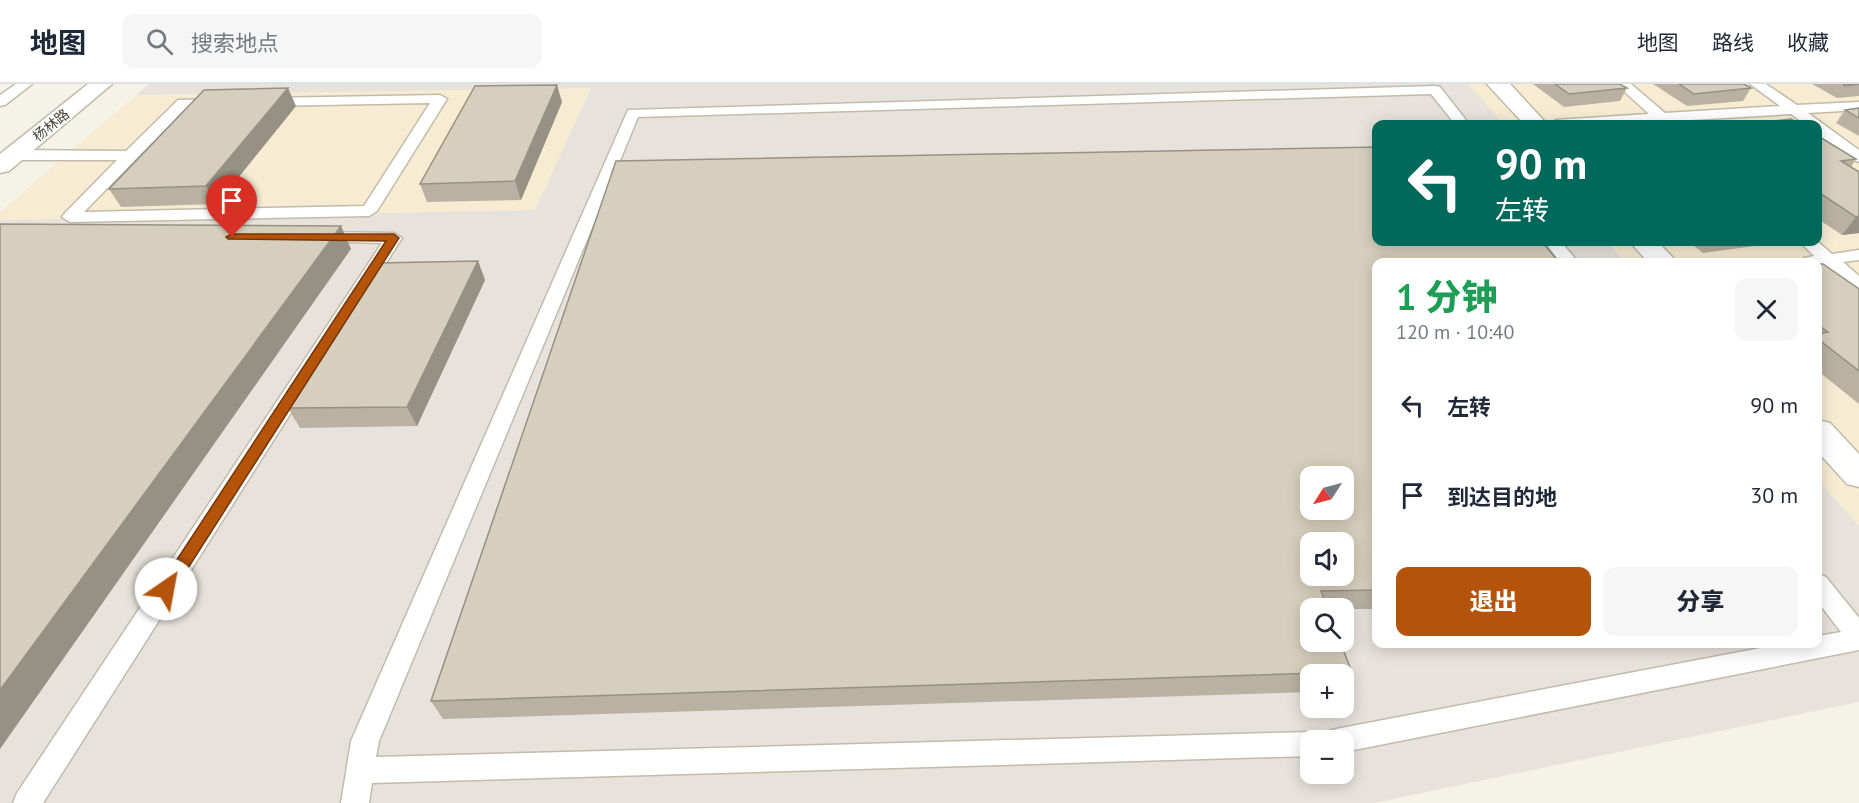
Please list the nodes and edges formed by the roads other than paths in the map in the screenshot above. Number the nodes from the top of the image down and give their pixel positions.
1 (25, 84) edge
2 (101, 84) edge
3 (1498, 84) edge
4 (1623, 84) edge
5 (1757, 84) edge
6 (0, 102) edge
7 (1859, 106) edge
8 (1794, 110) junction
9 (1459, 120) edge
10 (1532, 120) edge
11 (1665, 120) edge
12 (1678, 120) edge
13 (1808, 120) edge
14 (1822, 131) edge
15 (130, 156) junction
16 (1859, 157) edge
17 (7, 160) edge
18 (298, 237) edge
19 (1556, 246) edge
20 (1647, 246) edge
21 (1813, 246) edge
22 (1859, 255) edge
23 (1566, 258) edge
24 (1659, 258) edge
25 (1830, 260) junction
26 (1822, 261) edge
27 (1859, 285) edge
28 (1822, 435) edge
29 (1857, 471) edge
30 (1822, 589) edge
31 (1859, 638) edge
32 (1822, 645) edge
33 (1808, 648) edge
34 (1354, 737) edge
35 (1300, 744) edge
36 (361, 770) junction
37 (27, 803) edge
38 (355, 803) edge

1 - 6 lane
2 - 17 street, 杨林路
3 - 10 street
4 - 11 lane
5 - 8 lane
7 - 8 lane
8 - 12 lane
8 - 13 lane
9 - 36 lane
14 - 16 lane
15 - 15 lane
15 - 17 lane
18 - 37 lane
19 - 23 lane
20 - 24 street
21 - 25 lane
22 - 25 lane
25 - 26 lane
25 - 27 lane
28 - 29 street
30 - 31 lane
31 - 32 lane
33 - 34 lane
35 - 36 lane
36 - 38 lane

